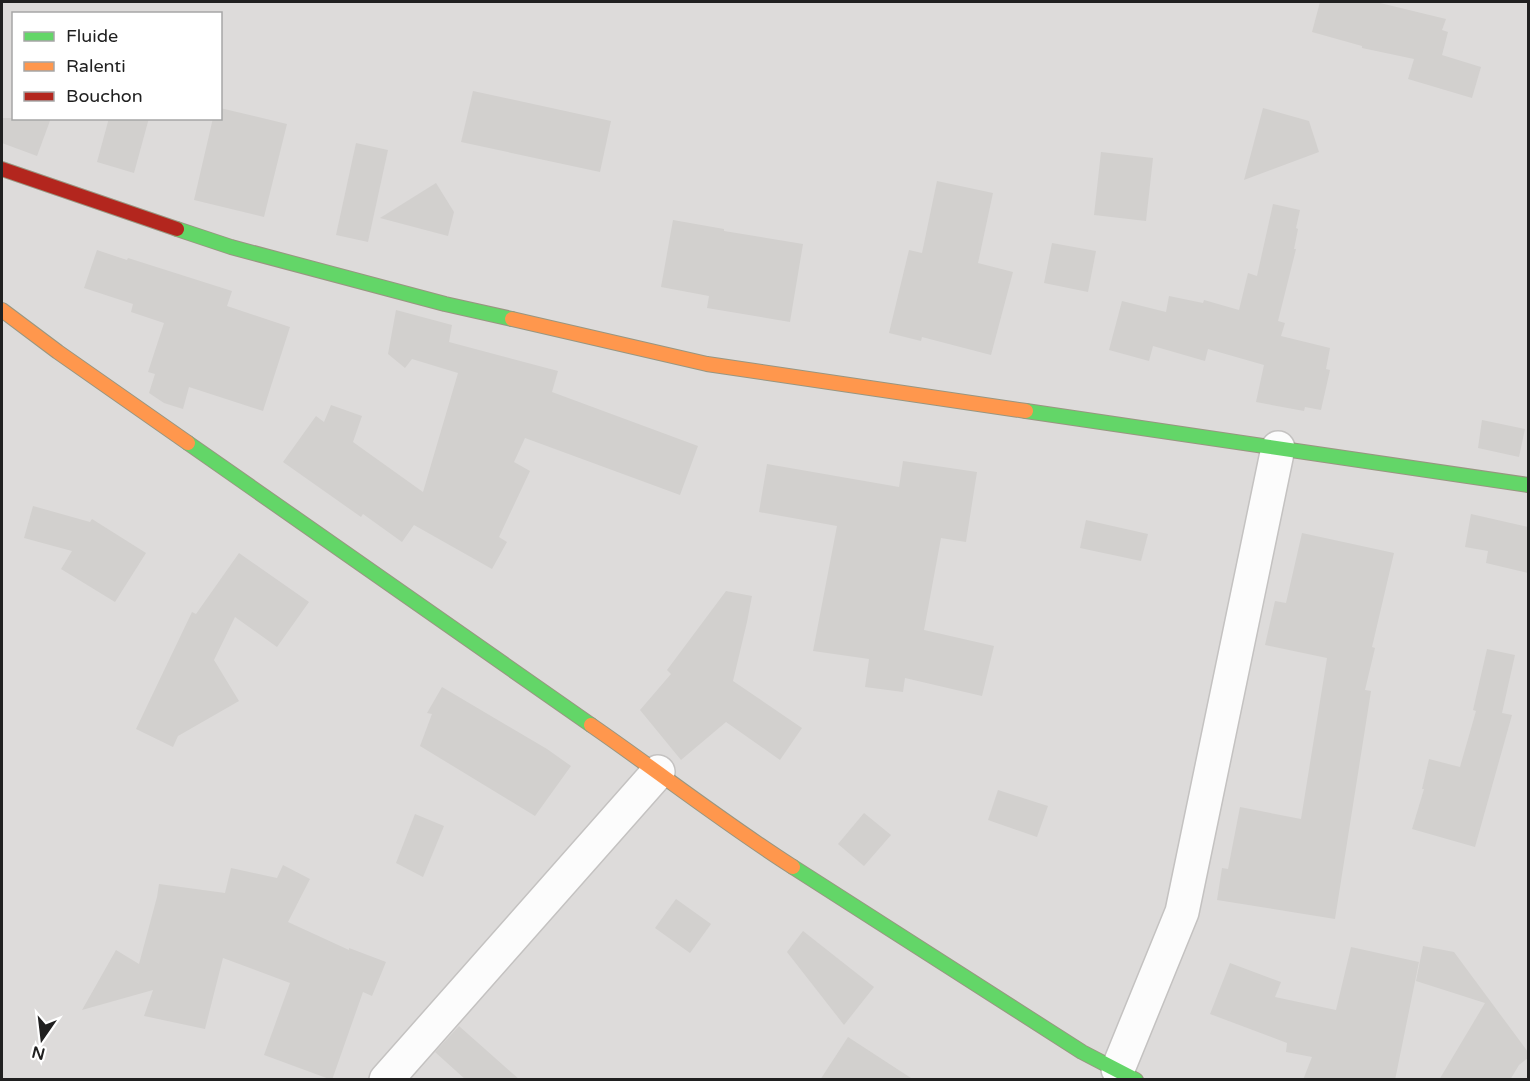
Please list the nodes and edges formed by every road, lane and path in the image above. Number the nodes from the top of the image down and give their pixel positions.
1 (2, 169) edge
2 (2, 310) edge
3 (1278, 448) junction
4 (1528, 485) edge
5 (658, 772) junction
6 (1127, 1074) edge
7 (386, 1080) edge

1 - 3 main road
2 - 5 main road
3 - 4 main road
3 - 6 street
5 - 6 main road
5 - 7 street

